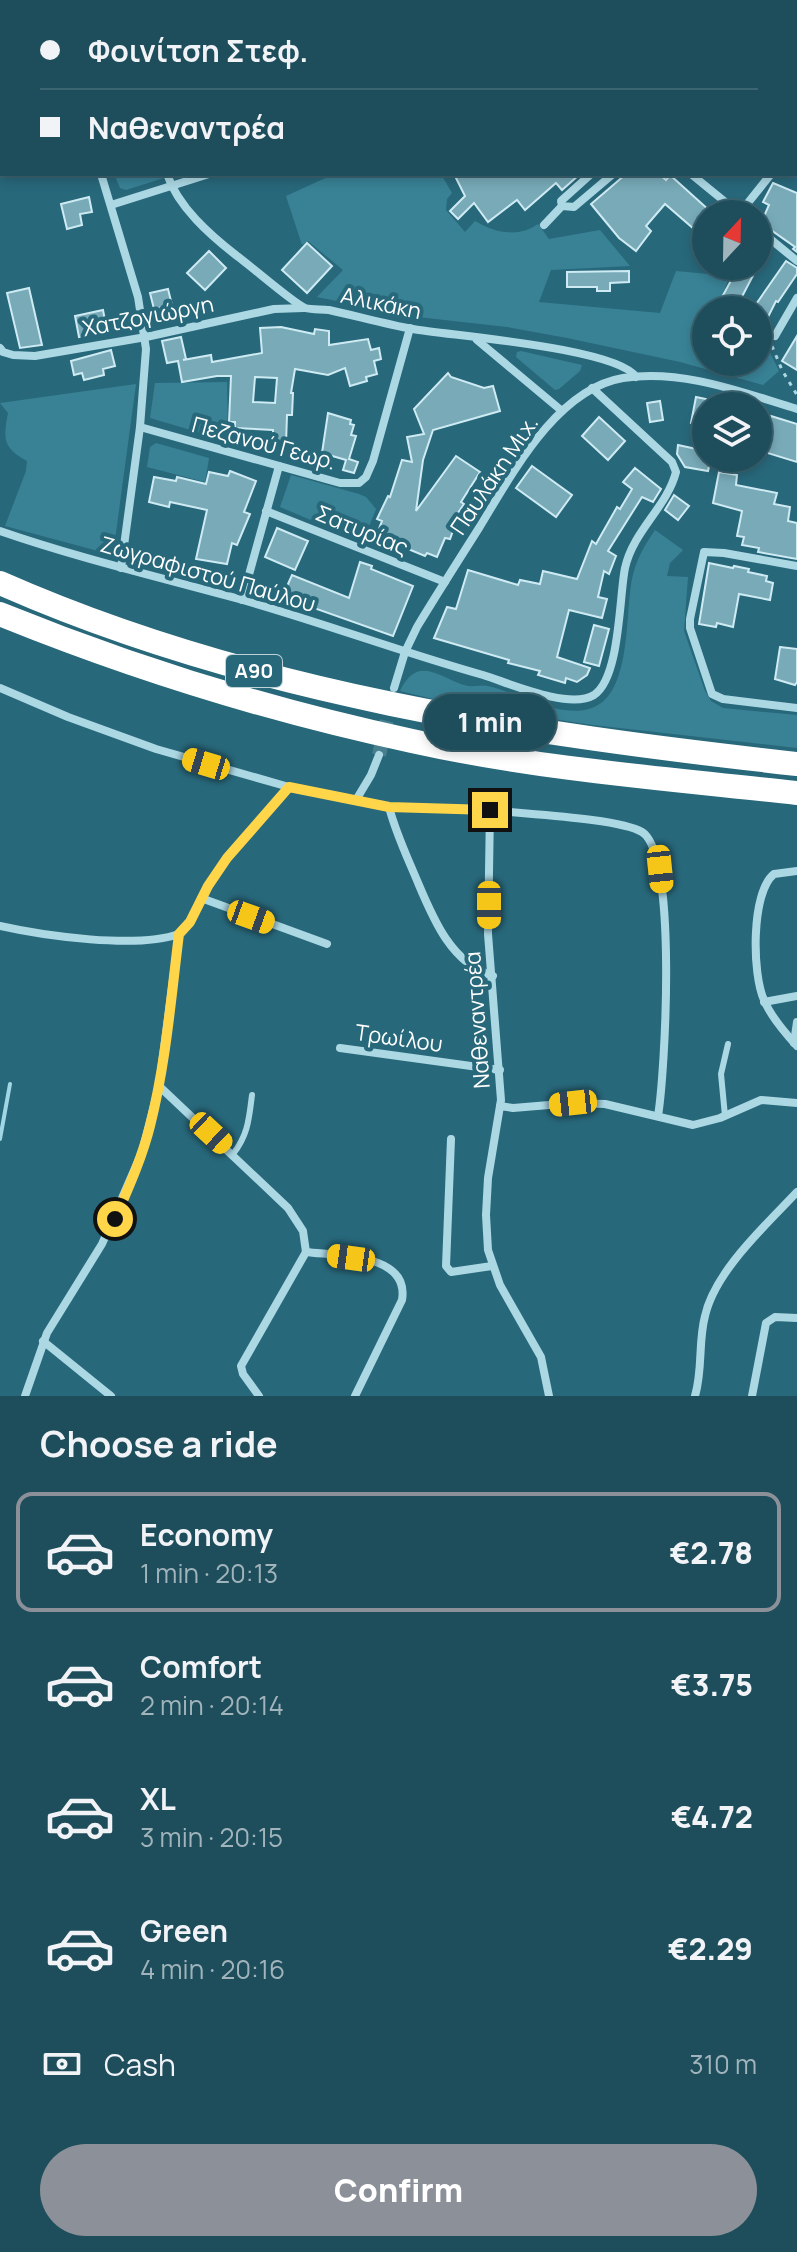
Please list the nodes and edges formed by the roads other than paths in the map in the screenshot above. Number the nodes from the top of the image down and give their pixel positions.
1 (102, 176) edge
2 (168, 176) edge
3 (203, 176) edge
4 (589, 176) edge
5 (611, 176) edge
6 (693, 176) edge
7 (769, 176) edge
8 (171, 186) junction
9 (723, 200) edge
10 (751, 200) edge
11 (111, 205) junction
12 (562, 206) junction
13 (544, 225) dead end
14 (772, 240) edge
15 (797, 261) edge
16 (797, 298) edge
17 (305, 308) junction
18 (410, 328) junction
19 (775, 336) road end
20 (146, 337) junction
21 (475, 338) junction
22 (0, 348) edge
23 (636, 377) junction
24 (592, 388) junction
25 (797, 409) edge
26 (562, 411) junction
27 (140, 427) junction
28 (279, 466) junction
29 (266, 511) junction
30 (0, 531) edge
31 (797, 566) edge
32 (121, 568) junction
33 (445, 582) junction
34 (0, 583) edge
35 (242, 600) junction
36 (0, 614) edge
37 (405, 652) junction
38 (0, 688) edge
39 (394, 688) tunnel mouth
40 (797, 708) edge
41 (379, 755) tunnel mouth
42 (797, 764) edge
43 (289, 787) junction
44 (797, 793) edge
45 (356, 800) junction
46 (389, 807) junction
47 (490, 810) junction
48 (797, 871) edge
49 (201, 898) junction
50 (0, 926) edge
51 (179, 934) junction
52 (327, 944) dead end
53 (493, 976) junction
54 (797, 996) edge
55 (764, 1002) junction
56 (797, 1022) edge
57 (728, 1044) dead end
58 (795, 1045) edge
59 (340, 1048) dead end
60 (500, 1070) junction
61 (159, 1086) junction
62 (252, 1095) dead end
63 (797, 1103) edge
64 (500, 1106) junction
65 (658, 1116) junction
66 (725, 1116) junction
67 (451, 1139) dead end
68 (233, 1154) junction
69 (797, 1192) edge
70 (306, 1252) junction
71 (492, 1266) junction
72 (797, 1318) edge
73 (43, 1341) junction
74 (25, 1396) edge
75 (111, 1396) edge
76 (259, 1396) edge
77 (355, 1396) edge
78 (549, 1396) edge
79 (695, 1396) edge
80 (752, 1396) edge

1 - 11 street
2 - 8 street
3 - 8 street
4 - 12 street
5 - 12 street
6 - 9 street
7 - 10 street
8 - 11 street
8 - 17 street
11 - 20 street
12 - 13 street
14 - 15 street
16 - 19 street
17 - 18 street, Αλικάκη
17 - 20 street, Χατζογιώργη
18 - 21 street, Αλικάκη
18 - 28 street, Πεζανού Γεωρ.
20 - 22 street, Χατζογιώργη
20 - 27 street
21 - 23 street, Αλικάκη
21 - 26 street
23 - 24 street, Παυλάκη Μιχ.
23 - 25 street, Παυλάκη Μιχ.
24 - 26 street, Παυλάκη Μιχ.
24 - 37 street, Ζωγραφιστού Παύλου
26 - 33 street, Παυλάκη Μιχ.
27 - 28 street, Πεζανού Γεωρ.
27 - 32 street
28 - 29 street
29 - 33 street, Σατυρίας
29 - 35 street
30 - 32 street, Ζωγραφιστού Παύλου
31 - 40 street
32 - 35 street, Ζωγραφιστού Παύλου
33 - 37 street, Παυλάκη Μιχ.
34 - 42 highway, Α90
35 - 37 street, Ζωγραφιστού Παύλου
36 - 44 highway, Α90
37 - 39 street, Παυλάκη Μιχ.
38 - 43 street
41 - 45 street
43 - 45 street
43 - 49 street
45 - 46 street
46 - 47 street
46 - 53 street
47 - 53 street, Ναθεναντρέα
47 - 65 street
48 - 55 street
49 - 51 street
49 - 52 street
50 - 51 street
51 - 61 street
53 - 60 street, Ναθεναντρέα
54 - 55 street
55 - 58 street
56 - 58 street
57 - 66 lane
59 - 60 street, Τρωίλου
60 - 64 street, Ναθεναντρέα
61 - 68 street
61 - 73 street
62 - 68 lane
63 - 66 street
64 - 65 street
64 - 71 street, Ναθεναντρέα
65 - 66 street
67 - 71 street
68 - 70 street
69 - 79 street
70 - 76 street
70 - 77 street
71 - 78 street, Ναθεναντρέα
72 - 80 street
73 - 74 street
73 - 75 street

